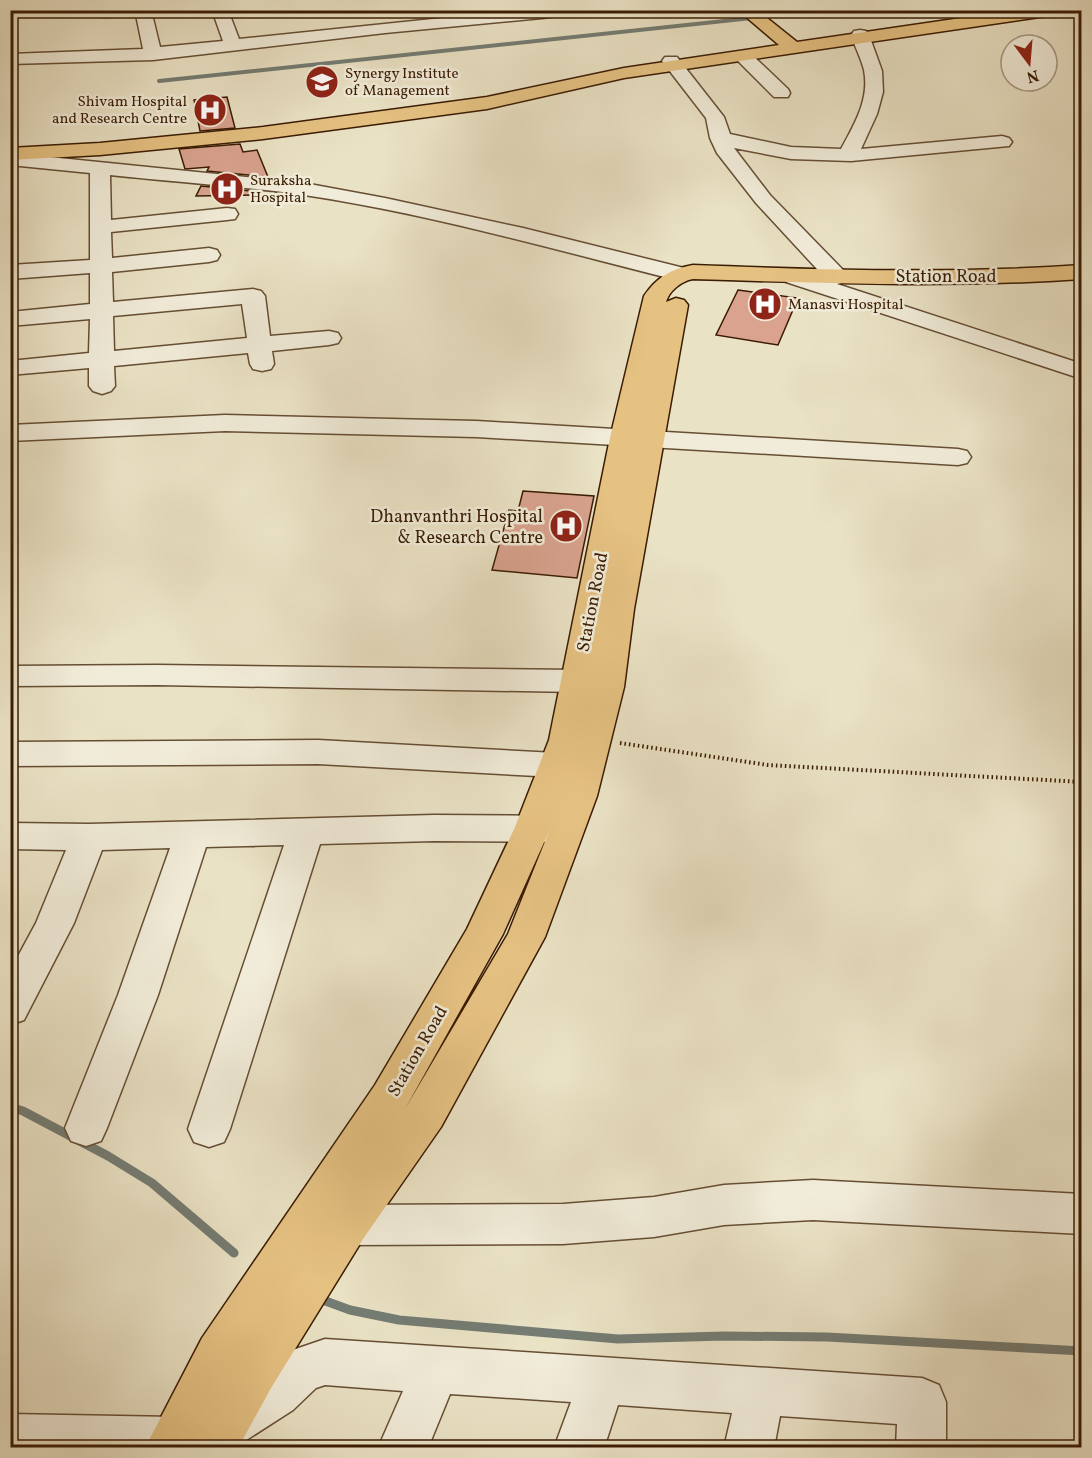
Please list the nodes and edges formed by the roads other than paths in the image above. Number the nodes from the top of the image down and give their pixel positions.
1 (123, 10) edge
2 (143, 10) edge
3 (220, 10) edge
4 (568, 10) edge
5 (746, 10) edge
6 (1029, 10) edge
7 (1054, 10) edge
8 (102, 12) dead end
9 (511, 14) edge
10 (439, 16) edge
11 (860, 38) junction
12 (232, 46) junction
13 (792, 47) junction
14 (153, 55) junction
15 (743, 56) junction
16 (10, 59) edge
17 (672, 63) junction
18 (528, 92) junction
19 (781, 93) dead end
20 (720, 138) junction
21 (1002, 142) dead end
22 (10, 150) edge
23 (848, 155) junction
24 (10, 157) edge
25 (100, 169) junction
26 (227, 214) dead end
27 (101, 228) junction
28 (209, 255) dead end
29 (101, 266) junction
30 (10, 272) edge
31 (1082, 272) edge
32 (680, 274) junction
33 (816, 279) junction
34 (1082, 281) edge
35 (102, 311) junction
36 (10, 319) edge
37 (329, 338) dead end
38 (261, 355) junction
39 (102, 361) junction
40 (10, 368) edge
41 (1082, 372) edge
42 (102, 386) dead end
43 (10, 433) edge
44 (637, 440) junction
45 (958, 457) dead end
46 (10, 676) edge
47 (577, 681) junction
48 (10, 754) edge
49 (556, 765) junction
50 (533, 827) junction
51 (568, 830) junction
52 (306, 832) junction
53 (193, 834) junction
54 (10, 836) edge
55 (89, 837) junction
56 (10, 1009) edge
57 (86, 1128) dead end
58 (209, 1129) dead end
59 (1082, 1214) edge
60 (347, 1225) junction
61 (292, 1278) junction
62 (436, 1371) junction
63 (602, 1381) junction
64 (761, 1392) junction
65 (10, 1439) edge
66 (194, 1441) edge
67 (403, 1448) edge
68 (579, 1448) edge
69 (749, 1448) edge
70 (921, 1448) edge

1 - 8 street
2 - 14 street
3 - 12 street
4 - 9 street
5 - 13 main road
6 - 11 main road
7 - 11 main road
9 - 10 street
10 - 12 street
11 - 13 main road
11 - 23 street
12 - 14 street
13 - 15 main road
13 - 17 main road
14 - 16 street
15 - 17 main road
15 - 19 street
17 - 18 main road
17 - 20 street
18 - 22 main road
18 - 24 main road
20 - 23 street
20 - 33 street
21 - 23 street
24 - 25 street
25 - 27 street
25 - 32 street
26 - 27 street
27 - 29 street
28 - 29 street
29 - 30 street
29 - 35 street
31 - 33 main road, Station Road
32 - 33 main road, Station Road
32 - 44 main road, Station Road
33 - 34 main road, Station Road
33 - 41 street
33 - 44 main road, Station Road
35 - 36 street
35 - 38 street
35 - 39 street
37 - 38 street
38 - 39 street
39 - 40 street
39 - 42 street
43 - 44 street
44 - 45 street
44 - 47 main road, Station Road
44 - 51 main road, Station Road
46 - 47 street
47 - 49 main road, Station Road
48 - 49 street
49 - 50 main road, Station Road
50 - 51 street
50 - 52 street
50 - 61 main road, Station Road
51 - 60 main road, Station Road
52 - 53 street
52 - 58 street
53 - 55 street
53 - 57 street
54 - 55 street
55 - 56 street
59 - 60 street
60 - 61 main road, Station Road
61 - 66 main road
62 - 63 street
62 - 66 street
62 - 67 street
63 - 64 street
63 - 68 street
64 - 69 street
64 - 70 street
65 - 66 street

